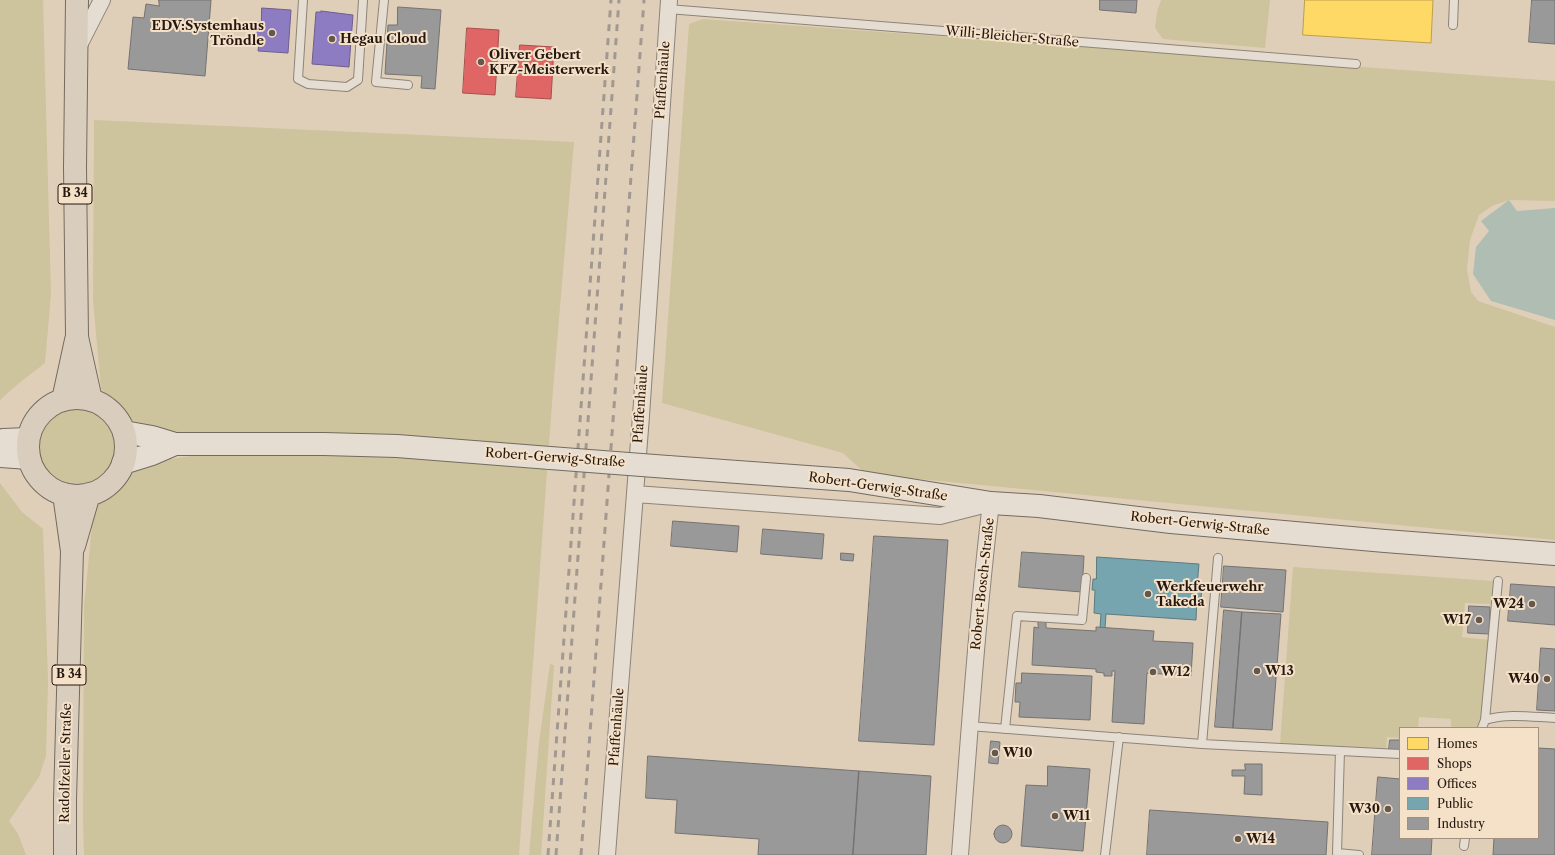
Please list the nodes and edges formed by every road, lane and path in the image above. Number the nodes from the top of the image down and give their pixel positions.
1 (77, 0) edge
2 (102, 0) edge
3 (303, 0) edge
4 (363, 0) edge
5 (384, 0) edge
6 (1454, 0) edge
7 (668, 4) edge
8 (1453, 25) dead end
9 (76, 51) junction
10 (1356, 64) dead end
11 (408, 84) dead end
12 (77, 337) junction
13 (63, 400) junction
14 (91, 400) junction
15 (124, 432) junction
16 (0, 442) edge
17 (175, 444) junction
18 (29, 448) junction
19 (0, 456) edge
20 (123, 463) junction
21 (64, 494) junction
22 (89, 494) junction
23 (635, 494) junction
24 (991, 503) junction
25 (72, 550) junction
26 (1555, 554) edge
27 (1218, 558) dead end
28 (1086, 578) dead end
29 (1498, 581) dead end
30 (1555, 718) edge
31 (1484, 724) edge
32 (969, 726) junction
33 (1005, 729) junction
34 (1119, 738) junction
35 (1202, 744) junction
36 (1340, 751) junction
37 (1399, 754) edge
38 (65, 855) edge
39 (607, 855) edge
40 (960, 855) edge
41 (1105, 855) edge
42 (1359, 855) edge

1 - 9 main road, B 34
2 - 9 street
3 - 4 lane
5 - 11 lane
6 - 8 lane
7 - 10 lane, Willi-Bleicher-Straße
7 - 23 street, Pfaffenhäule
9 - 12 main road, B 34
12 - 13 main road, B 34
12 - 14 main road, B 34
13 - 14 main road
13 - 18 main road
14 - 15 main road
15 - 17 street, Robert-Gerwig-Straße
15 - 20 main road
16 - 18 street
17 - 20 street, Robert-Gerwig-Straße
17 - 24 street, Robert-Gerwig-Straße, bridge
18 - 19 street
18 - 21 main road
20 - 22 main road
21 - 22 main road
21 - 25 main road, B 34
22 - 25 main road, B 34
23 - 24 street, Robert-Bosch-Straße
23 - 39 street, Pfaffenhäule
24 - 26 street, Robert-Gerwig-Straße
24 - 32 street, Robert-Bosch-Straße
25 - 38 main road, Radolfzeller Straße / B 34
27 - 35 lane
28 - 33 lane
29 - 31 lane
30 - 31 lane
32 - 33 lane
32 - 40 street, Robert-Bosch-Straße
33 - 34 lane
34 - 35 lane
34 - 41 lane
35 - 36 lane
36 - 37 lane
36 - 42 lane

